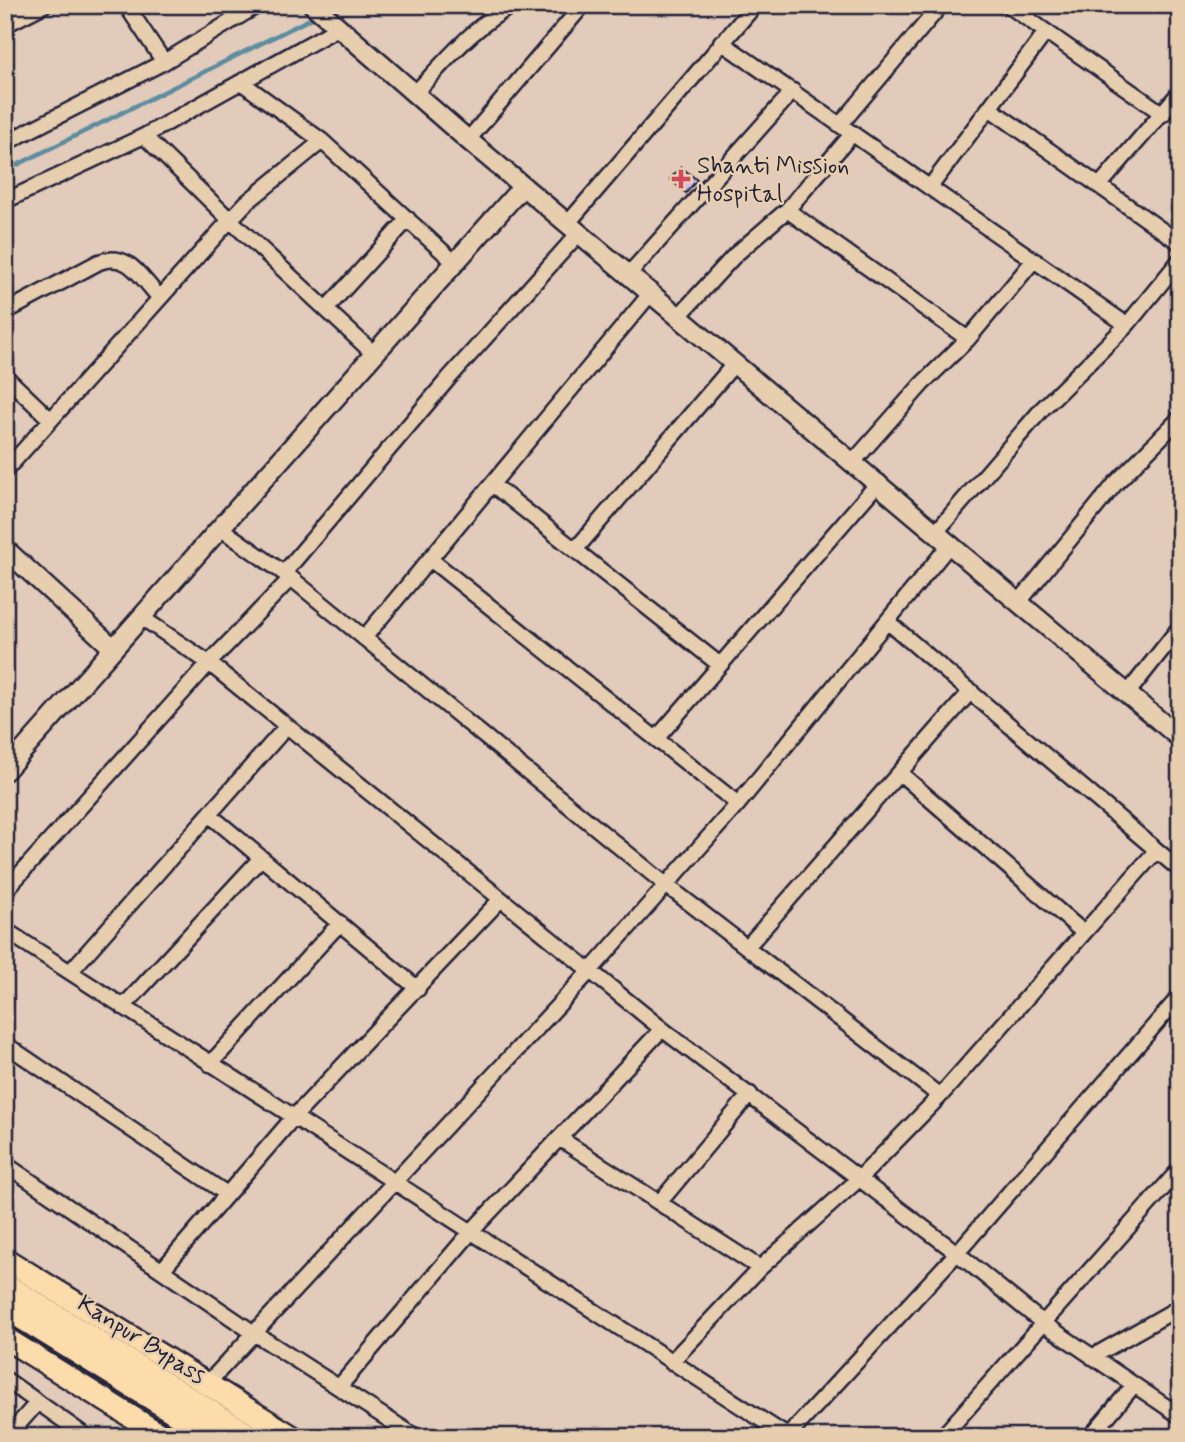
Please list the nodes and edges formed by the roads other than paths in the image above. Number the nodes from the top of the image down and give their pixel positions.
1 (44, 5) edge
2 (126, 5) edge
3 (258, 5) edge
4 (313, 5) edge
5 (513, 5) edge
6 (583, 5) edge
7 (755, 5) edge
8 (941, 5) edge
9 (1008, 5) edge
10 (333, 24) junction
11 (5, 25) edge
12 (1046, 32) junction
13 (721, 42) junction
14 (164, 62) junction
15 (241, 82) junction
16 (793, 91) junction
17 (1180, 92) edge
18 (414, 94) junction
19 (989, 108) junction
20 (1163, 114) junction
21 (847, 129) junction
22 (144, 136) junction
23 (468, 140) junction
24 (322, 141) junction
25 (5, 143) edge
26 (523, 186) junction
27 (1099, 186) junction
28 (930, 187) junction
29 (5, 201) edge
30 (787, 210) junction
31 (408, 219) junction
32 (230, 220) junction
33 (573, 228) junction
34 (1180, 243) edge
35 (1034, 260) junction
36 (1180, 260) edge
37 (454, 262) junction
38 (629, 274) junction
39 (651, 293) junction
40 (160, 298) junction
41 (326, 309) junction
42 (5, 312) edge
43 (679, 316) junction
44 (1127, 325) junction
45 (968, 340) junction
46 (373, 353) junction
47 (735, 363) junction
48 (5, 376) edge
49 (1180, 418) edge
50 (51, 420) junction
51 (854, 461) junction
52 (5, 471) edge
53 (879, 482) junction
54 (492, 484) junction
55 (220, 528) junction
56 (937, 531) junction
57 (951, 543) junction
58 (5, 549) edge
59 (575, 550) junction
60 (430, 559) junction
61 (287, 576) junction
62 (1019, 602) junction
63 (141, 617) junction
64 (888, 622) junction
65 (1180, 627) edge
66 (364, 638) junction
67 (113, 648) junction
68 (209, 663) junction
69 (720, 665) junction
70 (971, 691) junction
71 (1127, 694) junction
72 (287, 726) junction
73 (656, 738) junction
74 (1180, 738) edge
75 (5, 771) edge
76 (900, 773) junction
77 (738, 804) junction
78 (210, 815) junction
79 (1156, 851) junction
80 (261, 858) junction
81 (1180, 870) edge
82 (666, 885) junction
83 (5, 891) edge
84 (501, 899) junction
85 (340, 923) junction
86 (5, 930) edge
87 (1084, 933) junction
88 (747, 947) junction
89 (590, 971) junction
90 (70, 972) junction
91 (418, 989) junction
92 (1178, 1002) edge
93 (123, 1007) junction
94 (662, 1029) junction
95 (5, 1044) edge
96 (210, 1064) junction
97 (750, 1094) junction
98 (940, 1096) junction
99 (293, 1118) junction
100 (559, 1138) junction
101 (5, 1164) edge
102 (1180, 1169) edge
103 (859, 1179) junction
104 (393, 1183) junction
105 (227, 1194) junction
106 (659, 1203) junction
107 (470, 1233) junction
108 (957, 1253) junction
109 (5, 1259) edge
110 (760, 1268) junction
111 (162, 1270) junction
112 (5, 1285) edge
113 (5, 1307) edge
114 (1180, 1307) edge
115 (1043, 1323) junction
116 (254, 1333) junction
117 (5, 1338) edge
118 (1092, 1357) junction
119 (671, 1362) junction
120 (5, 1379) edge
121 (207, 1384) junction
122 (1134, 1385) junction
123 (339, 1387) junction
124 (38, 1402) junction
125 (1180, 1416) edge
126 (8, 1437) edge
127 (87, 1437) edge
128 (164, 1437) edge
129 (215, 1437) edge
130 (251, 1437) edge
131 (293, 1437) edge
132 (416, 1437) edge
133 (787, 1437) edge
134 (942, 1437) edge
135 (1090, 1437) edge

1 - 11 street
2 - 14 street
3 - 14 street
4 - 10 street
5 - 18 street
6 - 23 street
7 - 13 street
8 - 21 street
9 - 12 street
10 - 15 street
10 - 18 street
12 - 19 street
12 - 20 street
13 - 16 street
13 - 33 street
14 - 25 street
15 - 22 street
15 - 24 street
16 - 21 street
16 - 38 street
17 - 20 street
18 - 23 street
19 - 27 street
19 - 28 street
20 - 27 street
21 - 28 street
21 - 30 street
22 - 29 street
22 - 32 street
23 - 26 street
24 - 31 street
24 - 32 street
26 - 33 street
26 - 37 street
27 - 34 street
28 - 35 street
30 - 43 street
30 - 45 street
31 - 37 street
31 - 41 street
32 - 40 street
32 - 41 street
33 - 38 street
33 - 61 street
35 - 44 street
35 - 45 street
36 - 44 street
37 - 46 street
38 - 39 street
39 - 43 street
39 - 54 street
40 - 42 street
40 - 50 street
41 - 46 street
43 - 47 street
44 - 56 street
45 - 51 street
46 - 55 street
47 - 51 street
47 - 59 street
48 - 50 street
49 - 62 street
50 - 52 street
51 - 53 street
53 - 56 street
53 - 69 street
54 - 59 street
54 - 60 street
55 - 61 street
55 - 63 street
56 - 57 street
57 - 62 street
57 - 64 street
58 - 67 street
59 - 69 street
60 - 66 street
60 - 73 street
61 - 66 street
61 - 68 street
62 - 71 street
63 - 67 street
63 - 68 street
64 - 70 street
64 - 77 street
65 - 71 street
66 - 82 street
67 - 75 street
68 - 72 street
68 - 83 street
69 - 73 street
70 - 76 street
70 - 79 street
71 - 74 street
72 - 78 street
72 - 84 street
73 - 77 street
76 - 87 street
76 - 88 street
77 - 82 street
78 - 80 street
78 - 90 street
79 - 81 street
79 - 87 street
80 - 85 street
80 - 93 street
82 - 88 street
82 - 89 street
84 - 89 street
84 - 91 street
85 - 91 street
85 - 96 street
86 - 90 street
87 - 98 street
88 - 98 street
89 - 94 street
89 - 104 street
90 - 93 street
91 - 99 street
92 - 108 street
93 - 96 street
94 - 97 street
94 - 100 street
95 - 105 street
96 - 99 street
97 - 103 street
97 - 106 street
98 - 103 street
99 - 104 street
99 - 105 street
100 - 106 street
100 - 107 street
101 - 111 street
102 - 115 street
103 - 108 street
103 - 110 street
104 - 107 street
104 - 116 street
105 - 111 street
106 - 110 street
107 - 119 street
107 - 123 street
108 - 115 street
108 - 133 street
109 - 121 main road
110 - 119 street
111 - 116 street
112 - 130 highway, Kanpur Bypass
113 - 129 highway, Kanpur Bypass
114 - 118 street
115 - 118 street
115 - 134 street
116 - 121 street
116 - 123 street
117 - 128 main road
118 - 122 street
119 - 133 street
120 - 124 street
121 - 131 main road
122 - 125 street
122 - 135 street
123 - 132 street
124 - 126 street
124 - 127 street

